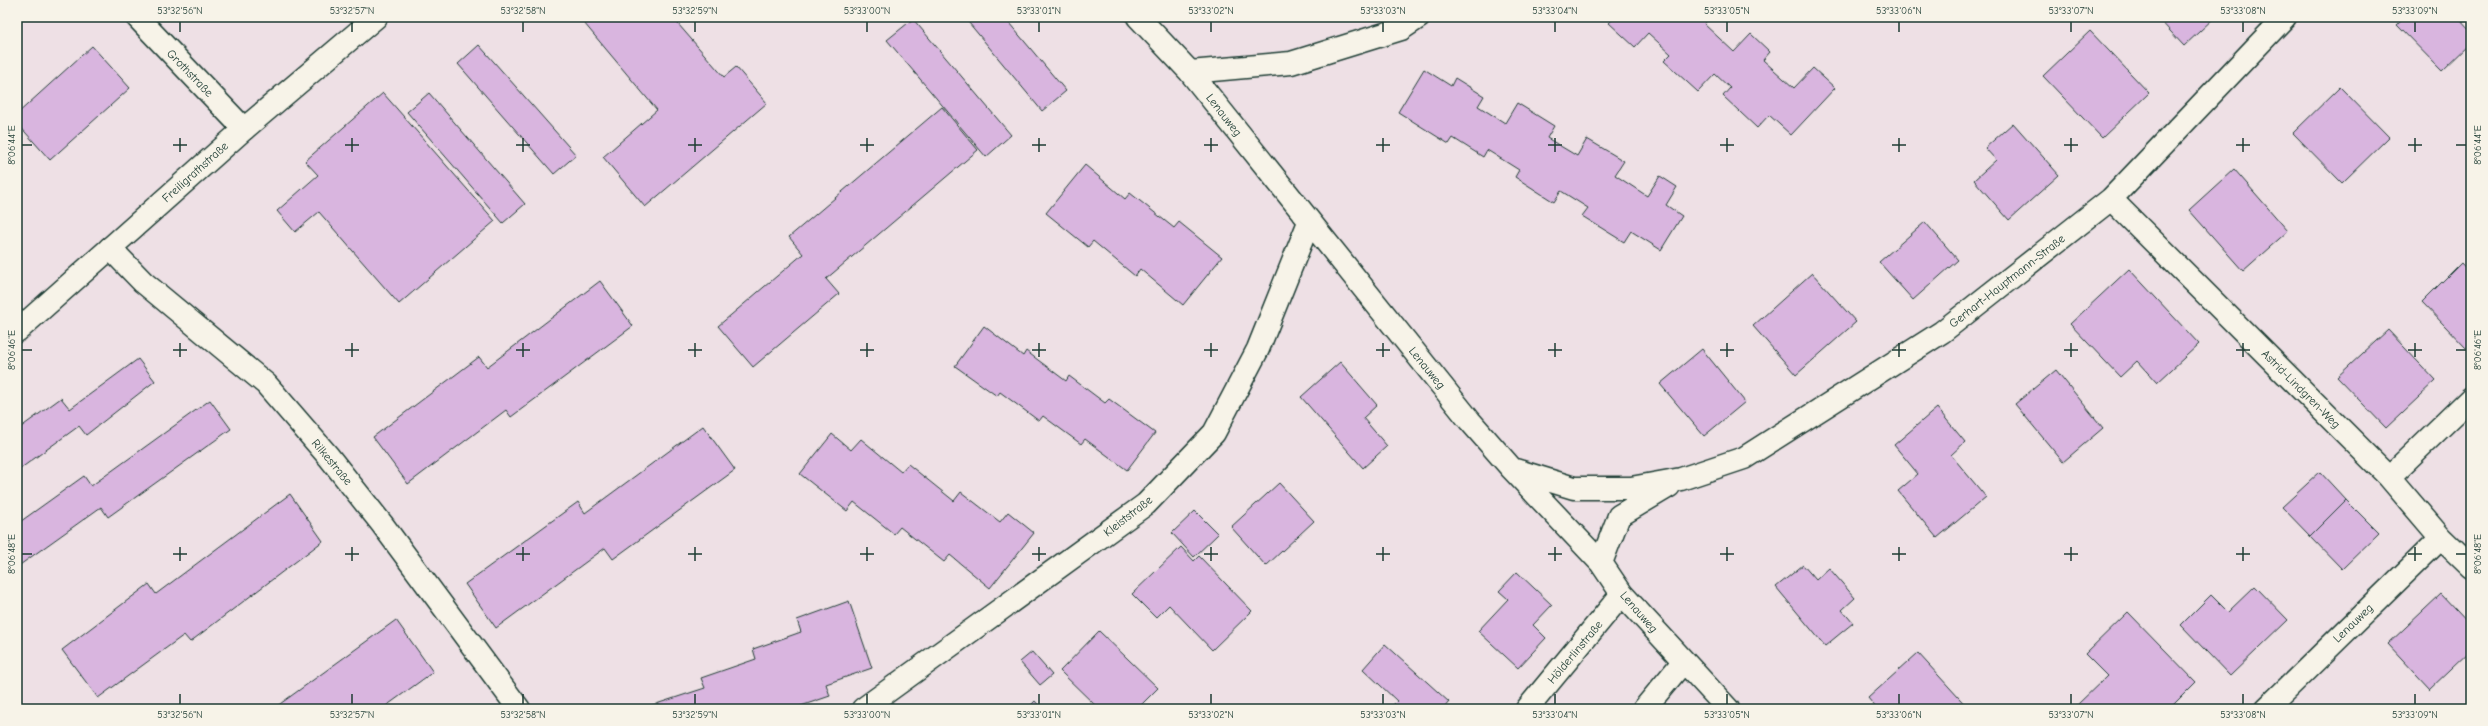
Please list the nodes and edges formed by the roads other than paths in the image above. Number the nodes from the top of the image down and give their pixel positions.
1 (137, 17) edge
2 (376, 17) edge
3 (1138, 17) edge
4 (1419, 17) edge
5 (2285, 17) edge
6 (1190, 72) junction
7 (244, 128) junction
8 (2112, 199) junction
9 (1309, 222) junction
10 (110, 248) junction
11 (17, 331) edge
12 (2471, 398) edge
13 (1512, 470) junction
14 (2389, 477) junction
15 (1681, 479) junction
16 (2441, 538) junction
17 (1601, 563) junction
18 (2471, 567) edge
19 (1622, 594) junction
20 (1683, 662) junction
21 (520, 709) edge
22 (863, 709) edge
23 (1527, 709) edge
24 (1644, 709) edge
25 (1728, 709) edge
26 (2266, 709) edge

1 - 7 street, Grothstraße
2 - 7 street, Freiligrathstraße
3 - 6 street, Lenauweg
4 - 6 street
5 - 8 street, Gerhart-Hauptmann-Straße
6 - 9 street, Lenauweg
7 - 10 street, Freiligrathstraße
8 - 14 street, Astrid-Lindgren-Weg
8 - 15 street, Gerhart-Hauptmann-Straße
9 - 13 street, Lenauweg
9 - 22 street, Kleiststraße
10 - 11 street, Freiligrathstraße
10 - 21 street, Rilkestraße
12 - 14 street
13 - 15 street, Gerhart-Hauptmann-Straße
13 - 17 street, Lenauweg
14 - 16 street, Astrid-Lindgren-Weg
15 - 17 street, Gerhart-Hauptmann-Straße
16 - 18 street, Astrid-Lindgren-Weg
16 - 26 street, Lenauweg
17 - 19 street, Lenauweg
19 - 20 street, Lenauweg
19 - 23 street, Hölderlinstraße
20 - 24 street
20 - 25 street, Lenauweg

